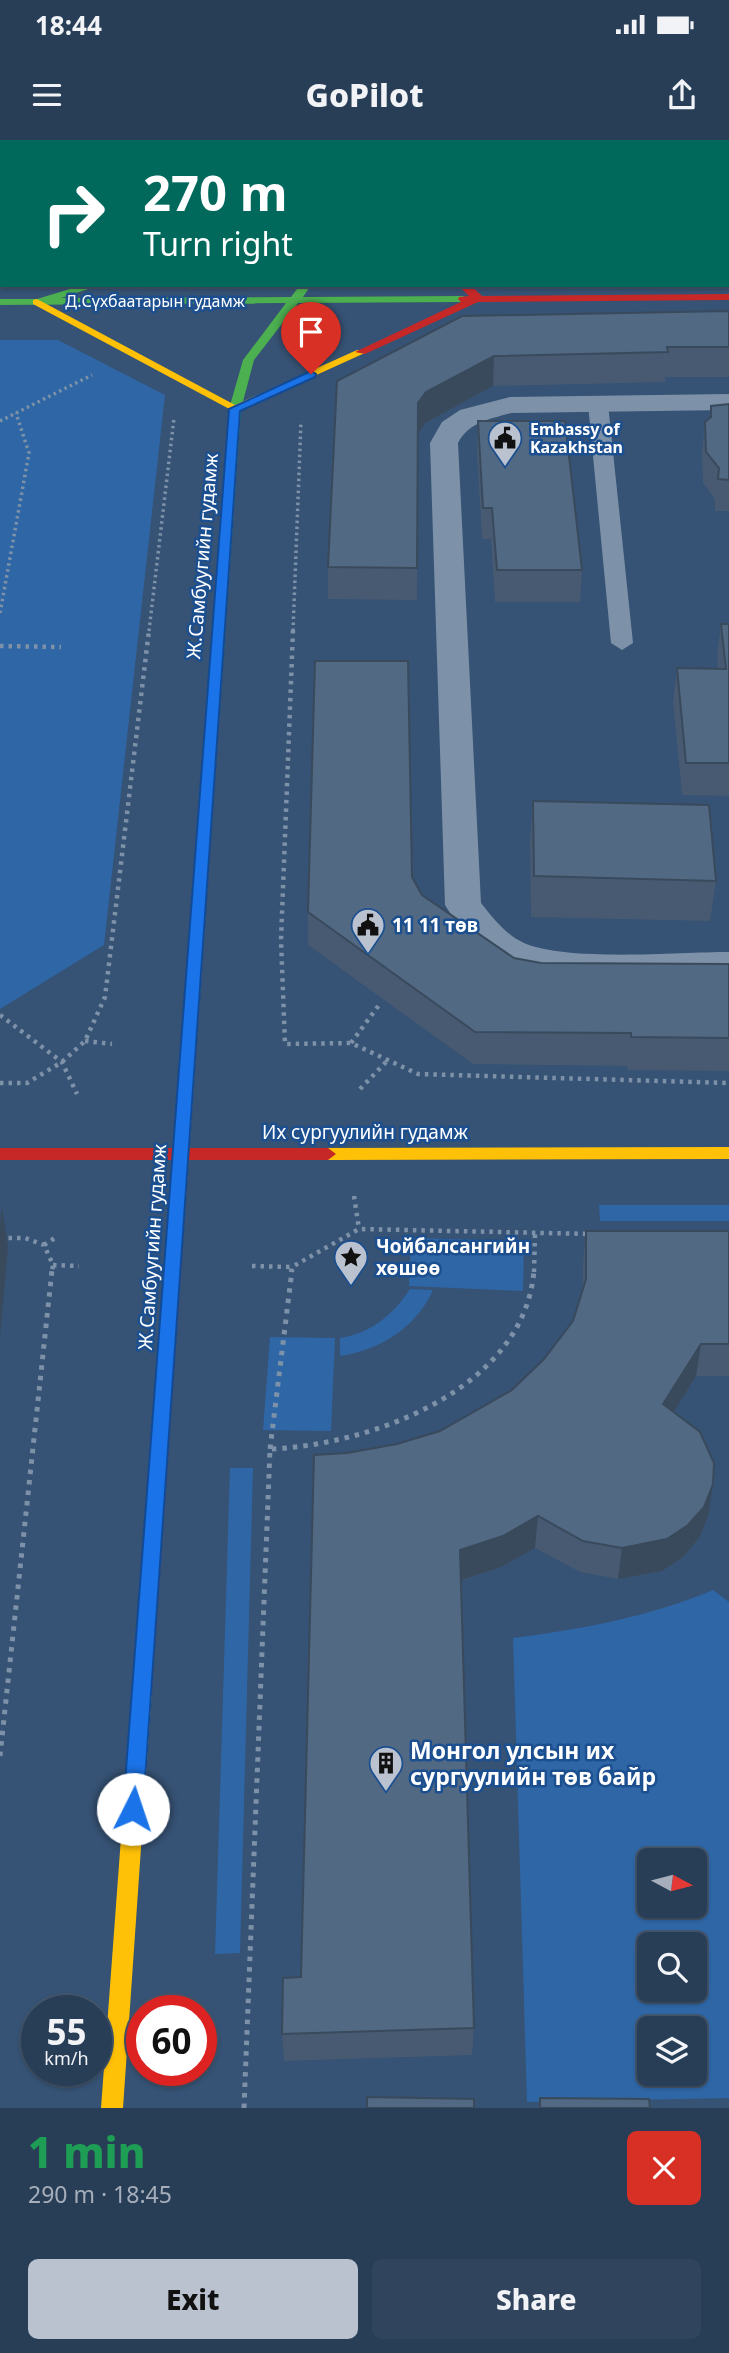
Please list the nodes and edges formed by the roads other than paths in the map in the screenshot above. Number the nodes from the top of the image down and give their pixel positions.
1 (88, 287) edge
2 (305, 287) edge
3 (465, 287) edge
4 (729, 297) edge
5 (478, 298) junction
6 (295, 300) junction
7 (0, 302) edge
8 (37, 302) junction
9 (729, 402) edge
10 (598, 404) junction
11 (235, 409) junction
12 (622, 643) dead end
13 (729, 964) edge
14 (179, 1152) junction
15 (729, 1153) edge
16 (0, 1154) edge
17 (112, 2108) edge

1 - 8 main road
2 - 6 main road, Ж.Самбуугийн гудамж
3 - 5 main road
4 - 5 main road, Д.Сүхбаатарын гудамж
5 - 6 main road, Д.Сүхбаатарын гудамж
5 - 11 main road
6 - 8 main road, Д.Сүхбаатарын гудамж
6 - 11 main road, Ж.Самбуугийн гудамж
7 - 8 main road, Д.Сүхбаатарын гудамж
8 - 11 main road
9 - 10 street
10 - 12 lane
10 - 13 street
11 - 14 main road, Ж.Самбуугийн гудамж
14 - 15 main road, Их сургуулийн гудамж
14 - 16 main road, Их сургуулийн гудамж
14 - 17 main road, Ж.Самбуугийн гудамж

